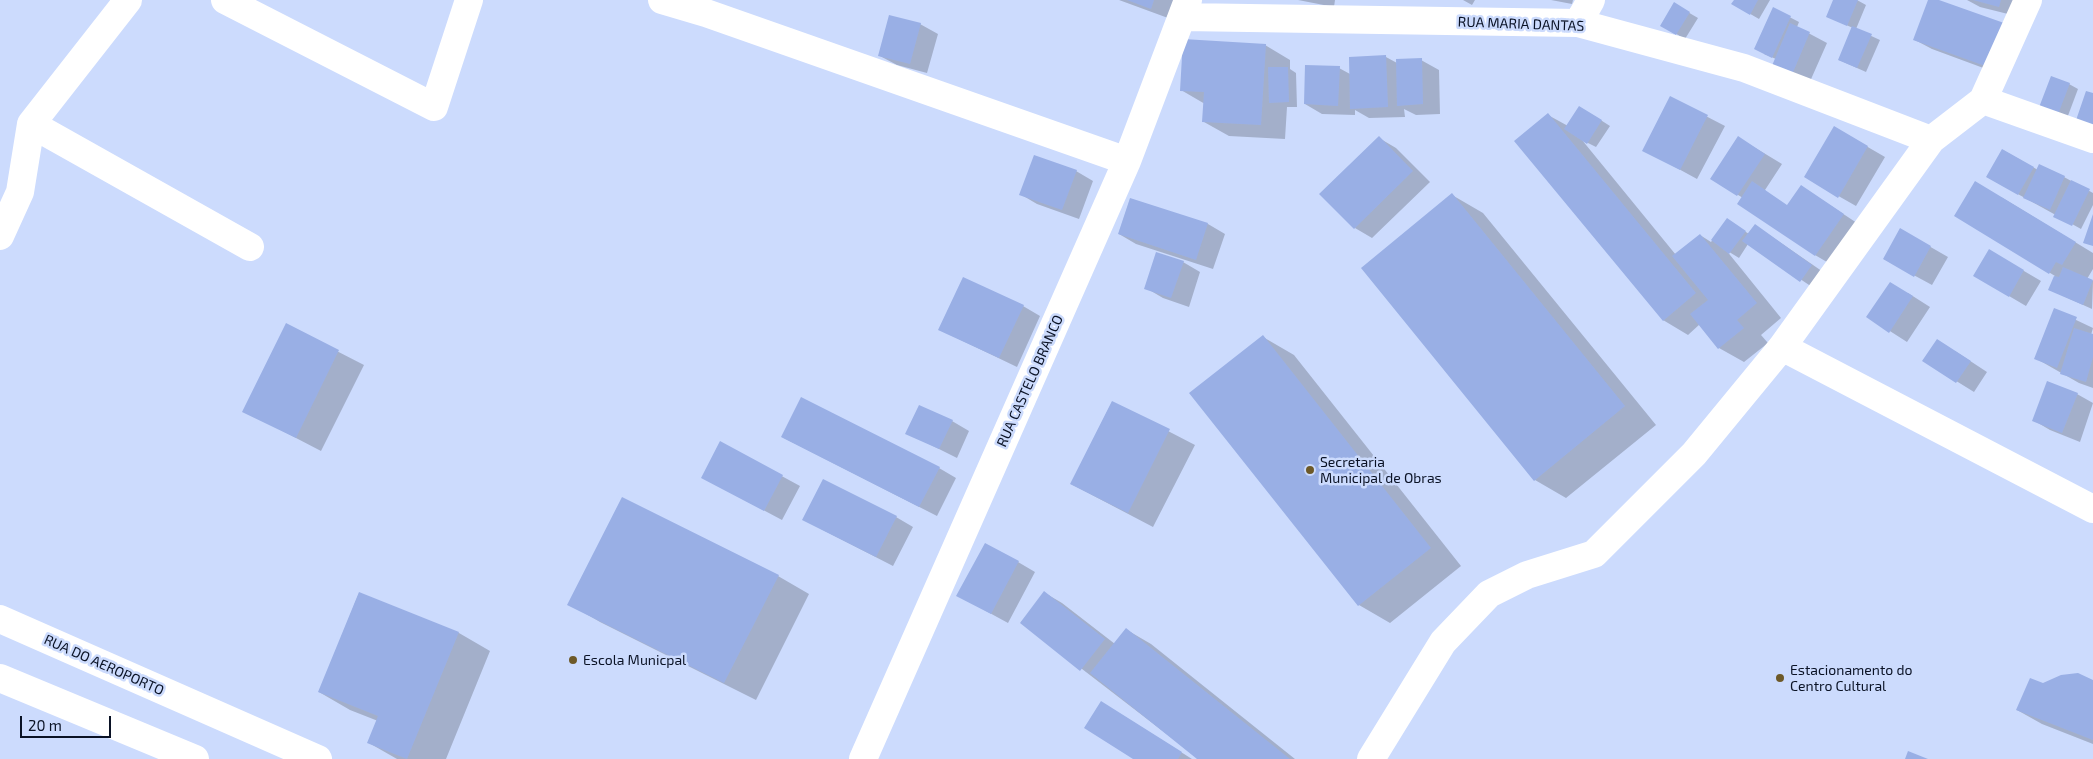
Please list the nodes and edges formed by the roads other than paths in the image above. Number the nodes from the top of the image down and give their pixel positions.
1 (128, 0) edge
2 (225, 0) edge
3 (469, 0) edge
4 (662, 0) edge
5 (1592, 0) edge
6 (2028, 0) edge
7 (708, 7) edge
8 (1185, 9) edge
9 (1578, 24) junction
10 (1983, 100) junction
11 (31, 124) junction
12 (2093, 139) edge
13 (1931, 140) junction
14 (1127, 161) junction
15 (0, 236) edge
16 (250, 247) dead end
17 (1782, 347) junction
18 (2093, 510) edge
19 (0, 619) edge
20 (0, 678) edge
21 (195, 759) edge
22 (318, 759) edge
23 (862, 759) edge
24 (1371, 759) edge

1 - 11 street
2 - 3 street
4 - 7 street
5 - 9 street
6 - 10 street
7 - 14 street
8 - 9 street, RUA MARIA DANTAS
8 - 14 street, RUA CASTELO BRANCO
9 - 13 street, RUA MARIA DANTAS
10 - 12 street
10 - 13 street
11 - 15 street
11 - 16 street
13 - 17 street
14 - 23 street, RUA CASTELO BRANCO
17 - 18 street
17 - 24 street
19 - 22 street, RUA DO AEROPORTO
20 - 21 street

